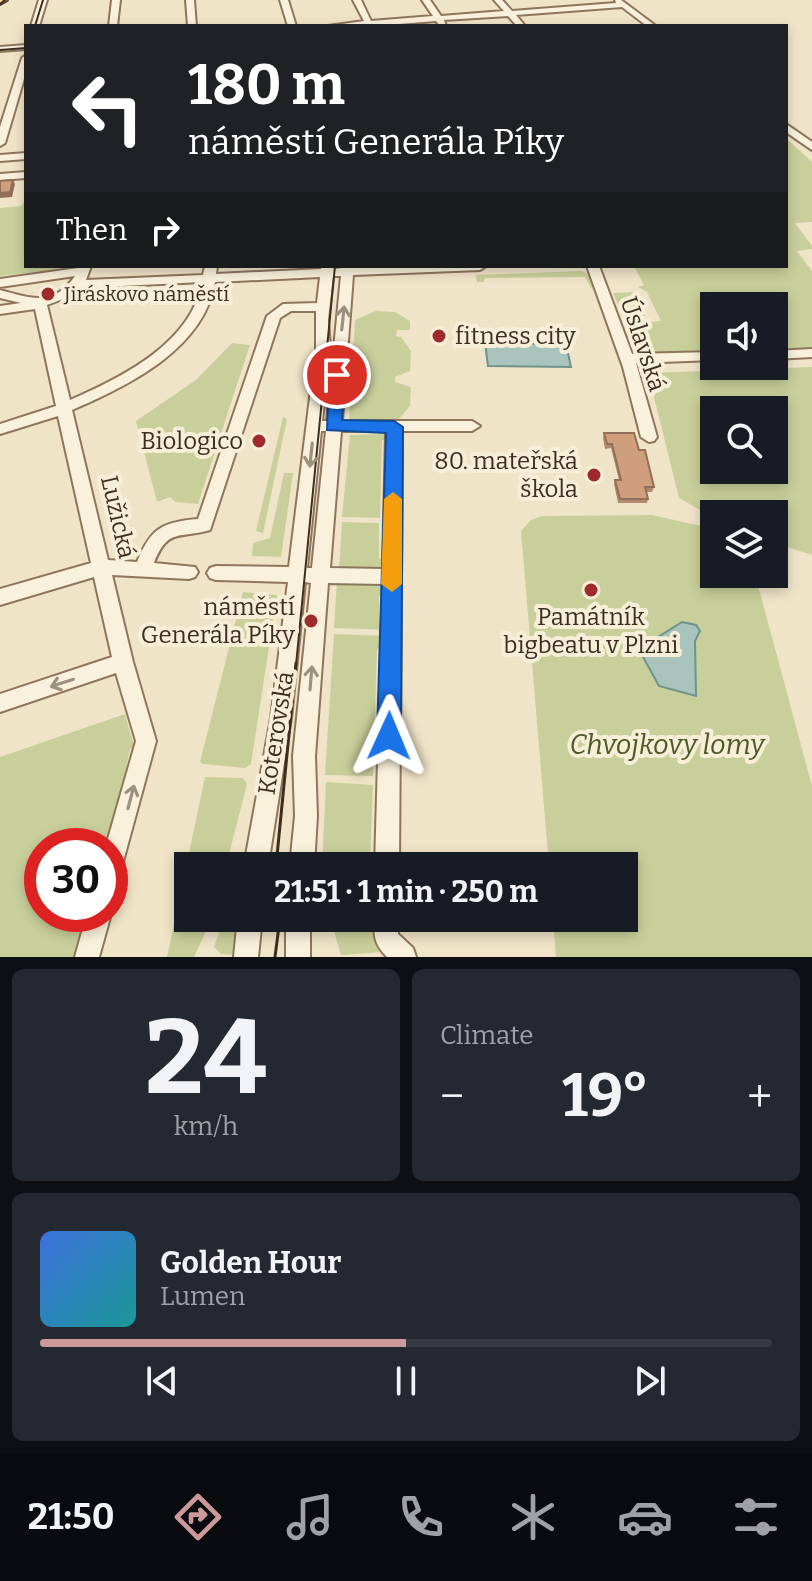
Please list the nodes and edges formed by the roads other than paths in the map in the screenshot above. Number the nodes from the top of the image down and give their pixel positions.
1 (43, 0) edge
2 (116, 0) edge
3 (190, 0) edge
4 (284, 0) edge
5 (357, 0) edge
6 (426, 0) edge
7 (498, 0) edge
8 (621, 3) edge
9 (510, 14) junction
10 (441, 22) edge
11 (36, 24) edge
12 (113, 24) edge
13 (192, 24) edge
14 (291, 24) edge
15 (369, 24) edge
16 (394, 24) edge
17 (519, 24) edge
18 (649, 24) edge
19 (24, 47) edge
20 (0, 49) edge
21 (24, 65) edge
22 (24, 102) edge
23 (13, 103) junction
24 (0, 104) edge
25 (3, 128) edge
26 (788, 129) edge
27 (0, 143) edge
28 (812, 147) edge
29 (24, 156) edge
30 (0, 158) edge
31 (24, 175) edge
32 (0, 177) edge
33 (392, 268) edge
34 (594, 268) edge
35 (85, 269) edge
36 (348, 269) edge
37 (327, 270) edge
38 (211, 272) edge
39 (44, 277) junction
40 (0, 283) edge
41 (77, 284) junction
42 (0, 294) edge
43 (40, 304) junction
44 (322, 307) junction
45 (0, 310) edge
46 (812, 353) edge
47 (788, 354) edge
48 (700, 357) edge
49 (812, 362) edge
50 (628, 363) junction
51 (788, 363) edge
52 (700, 364) edge
53 (67, 410) junction
54 (314, 426) junction
55 (333, 426) junction
56 (472, 426) dead end
57 (394, 427) junction
58 (0, 429) edge
59 (649, 437) dead end
60 (102, 567) junction
61 (143, 569) junction
62 (189, 572) dead end
63 (216, 573) dead end
64 (297, 575) junction
65 (320, 575) junction
66 (392, 577) junction
67 (0, 597) edge
68 (123, 662) junction
69 (0, 703) edge
70 (122, 828) edge
71 (258, 852) edge
72 (303, 852) edge
73 (387, 852) edge
74 (94, 932) edge
75 (249, 932) edge
76 (298, 932) edge
77 (386, 932) edge
78 (87, 957) edge
79 (246, 957) edge
80 (298, 957) edge
81 (404, 957) edge

1 - 11 street
2 - 12 street
3 - 13 street
4 - 14 street
5 - 15 street
6 - 10 street
7 - 9 street
8 - 9 street
8 - 18 street
9 - 10 street
9 - 17 street
10 - 16 street
19 - 20 street
21 - 23 street
22 - 23 street
23 - 24 street
23 - 25 street
25 - 27 street
26 - 28 street
29 - 30 street
31 - 32 street
33 - 36 street
34 - 50 street, Úslavská
35 - 39 street
35 - 41 street
36 - 37 street
55 -> 36 street, Koterovská
37 - 38 street
37 - 44 street, Koterovská
38 - 41 street
38 - 53 street
39 - 40 street
39 - 43 street
41 - 43 street
42 - 43 street
43 - 45 street
43 - 53 street, Lužická
44 - 54 street, Koterovská
44 - 61 street
46 - 47 street
48 - 50 street
49 - 51 street
50 - 52 street
50 - 59 street, Úslavská
53 - 58 street
53 - 60 street, Lužická
54 - 55 street
54 -> 64 street, Koterovská
55 - 57 street
55 - 65 street, Koterovská
56 - 57 street
57 - 66 street
60 - 61 street
60 - 67 street
60 - 68 street, Lužická
61 - 62 street
63 - 64 street
64 - 65 street
64 - 71 street, Koterovská
65 - 66 street
72 -> 65 street, Koterovská
66 - 73 street
68 -> 69 street
70 -> 68 street, Lužická
74 - 78 street
75 - 79 street
76 - 80 street
77 - 81 street

